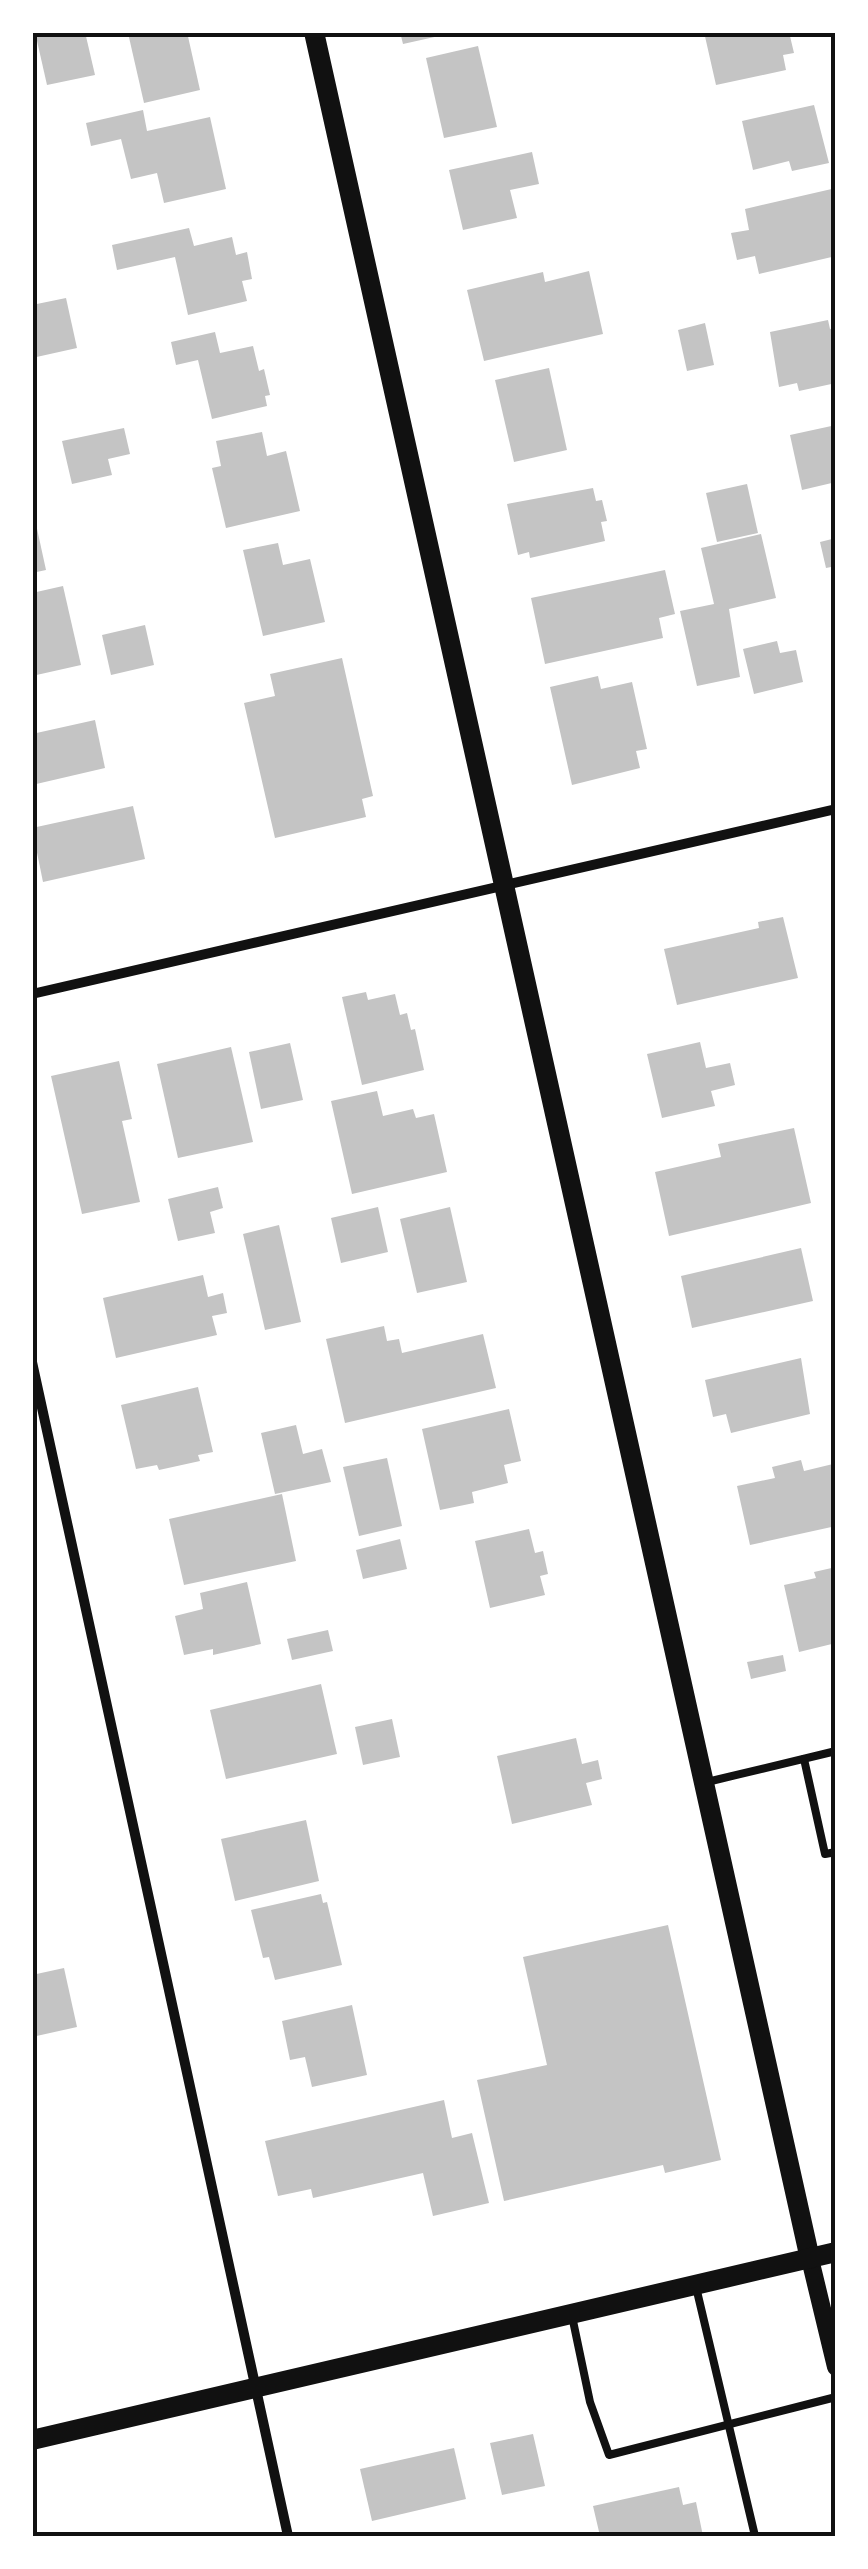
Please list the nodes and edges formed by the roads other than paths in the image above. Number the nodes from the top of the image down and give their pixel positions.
1 (314, 32) edge
2 (836, 809) edge
3 (504, 883) junction
4 (32, 994) edge
5 (32, 1362) edge
6 (836, 1750) edge
7 (804, 1759) junction
8 (702, 1783) junction
9 (836, 1852) edge
10 (836, 2252) edge
11 (810, 2259) junction
12 (696, 2288) junction
13 (572, 2316) junction
14 (836, 2366) edge
15 (256, 2389) junction
16 (836, 2397) edge
17 (730, 2425) junction
18 (32, 2440) edge
19 (288, 2536) edge
20 (755, 2536) edge

1 - 3 main road
2 - 3 street
3 - 4 street
3 - 8 main road
5 - 15 street
6 - 7 lane
7 - 8 lane
7 - 9 lane
8 - 11 main road
10 - 11 main road
11 - 12 main road
11 - 14 street
12 - 13 main road
12 - 17 lane
13 - 15 main road
13 - 17 lane
15 - 18 main road
15 - 19 street
16 - 17 lane
17 - 20 lane

